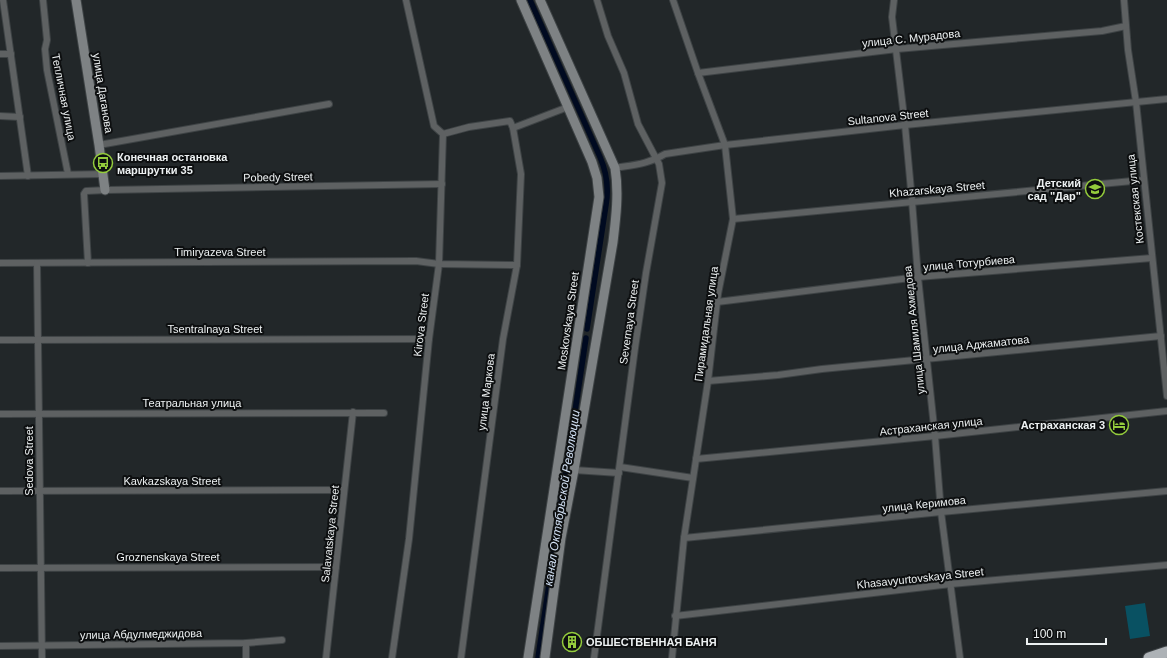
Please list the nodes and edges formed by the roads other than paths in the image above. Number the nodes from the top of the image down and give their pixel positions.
1 (3, 0) edge
2 (43, 0) edge
3 (76, 0) edge
4 (406, 0) edge
5 (521, 0) edge
6 (540, 0) edge
7 (597, 0) edge
8 (674, 0) edge
9 (894, 0) edge
10 (1124, 0) edge
11 (1126, 26) junction
12 (897, 49) junction
13 (0, 54) edge
14 (11, 54) junction
15 (698, 73) junction
16 (1167, 99) edge
17 (1136, 102) junction
18 (328, 104) dead end
19 (568, 107) junction
20 (0, 116) edge
21 (20, 117) junction
22 (905, 125) junction
23 (513, 128) junction
24 (443, 134) junction
25 (100, 145) junction
26 (725, 145) junction
27 (657, 160) junction
28 (615, 168) junction
29 (68, 174) junction
30 (104, 174) junction
31 (0, 176) edge
32 (28, 176) junction
33 (1143, 180) junction
34 (442, 184) junction
35 (106, 190) junction
36 (912, 201) junction
37 (733, 219) junction
38 (1152, 258) junction
39 (37, 263) junction
40 (88, 263) junction
41 (0, 264) edge
42 (440, 264) junction
43 (516, 265) junction
44 (918, 277) junction
45 (717, 302) junction
46 (588, 334) junction
47 (1161, 336) junction
48 (429, 339) junction
49 (0, 340) edge
50 (39, 340) junction
51 (926, 359) junction
52 (708, 381) junction
53 (1167, 396) edge
54 (1167, 411) edge
55 (353, 412) junction
56 (384, 412) dead end
57 (0, 414) edge
58 (39, 414) junction
59 (935, 436) junction
60 (696, 459) junction
61 (574, 470) junction
62 (619, 470) junction
63 (693, 478) junction
64 (344, 490) junction
65 (0, 491) edge
66 (40, 491) junction
67 (1167, 491) edge
68 (941, 512) junction
69 (684, 538) junction
70 (1167, 565) edge
71 (41, 567) junction
72 (336, 567) junction
73 (0, 568) edge
74 (951, 584) junction
75 (675, 616) junction
76 (282, 640) dead end
77 (246, 642) junction
78 (42, 645) junction
79 (0, 646) edge
80 (1167, 652) edge
81 (1167, 657) edge
82 (42, 658) edge
83 (246, 658) edge
84 (326, 658) edge
85 (392, 658) edge
86 (462, 658) edge
87 (528, 658) edge
88 (545, 658) edge
89 (594, 658) edge
90 (672, 658) edge
91 (960, 658) edge
92 (1149, 658) edge
93 (1164, 658) edge

1 - 14 street
2 - 29 street, Тепличная улица
3 - 25 main road, улица Даганова
4 - 24 street
5 - 19 main road, Moskovskaya Street
6 - 28 main road, Moskovskaya Street
7 - 27 street, Severnaya Street
8 - 15 street, Пирамидальная улица
9 - 12 street, улица Шамиля Ахмедова
10 - 11 street, Костекская улица
11 - 12 street, улица С. Мурадова
11 - 17 street, Костекская улица
12 - 15 street, улица С. Мурадова
12 - 22 street, улица Шамиля Ахмедова
13 - 14 street
14 - 21 street
15 - 26 street, Пирамидальная улица
16 - 17 street, Sultanova Street
17 - 22 street, Sultanova Street
17 - 33 street, Костекская улица
18 - 25 street
19 - 23 street
19 - 46 main road, Moskovskaya Street
20 - 21 street
21 - 32 street
22 - 26 street, Sultanova Street
22 - 36 street, улица Шамиля Ахмедова
23 - 24 street
23 - 43 street, улица Маркова
24 - 34 street, Kirova Street
25 - 30 main road, улица Даганова
26 - 27 street, Sultanova Street
26 - 37 street, Пирамидальная улица
27 - 28 street, Sultanova Street
27 - 62 street, Severnaya Street
28 - 46 main road, Moskovskaya Street
29 - 30 street
29 - 32 street
30 - 35 main road, улица Даганова
31 - 32 street
33 - 36 street, Khazarskaya Street
33 - 38 street, Костекская улица
34 - 35 street, Pobedy Street
34 - 42 street, Kirova Street
35 - 40 street, Pobedy Street
36 - 37 street, Khazarskaya Street
36 - 44 street, улица Шамиля Ахмедова
37 - 45 street, Пирамидальная улица
38 - 44 street, улица Тотурбиева
38 - 47 street, Костекская улица
39 - 40 street, Timiryazeva Street
39 - 41 street, Timiryazeva Street
39 - 50 street, Sedova Street
40 - 42 street, Timiryazeva Street
42 - 43 street, Timiryazeva Street
42 - 48 street, Kirova Street
43 - 86 street, улица Маркова
44 - 45 street, улица Тотурбиева
44 - 51 street, улица Шамиля Ахмедова
45 - 52 street, Пирамидальная улица
46 - 61 main road, Moskovskaya Street
46 - 87 main road, Moskovskaya Street
47 - 51 street, улица Аджаматова
47 - 53 street, Костекская улица
48 - 50 street, Tsentralnaya Street
48 - 85 street, Kirova Street
49 - 50 street, Tsentralnaya Street
50 - 58 street, Sedova Street
51 - 52 street, улица Аджаматова
51 - 59 street, улица Шамиля Ахмедова
52 - 60 street, Пирамидальная улица
54 - 59 street, Астраханская улица
55 - 56 street, Театральная улица
55 - 58 street, Театральная улица
55 - 64 street, Salavatskaya Street
57 - 58 street, Театральная улица
58 - 66 street, Sedova Street
59 - 60 street, Астраханская улица
59 - 68 street, улица Шамиля Ахмедова
60 - 63 street, Пирамидальная улица
61 - 62 street
61 - 88 main road, Moskovskaya Street
62 - 63 street
62 - 89 street, Severnaya Street
63 - 69 street, Пирамидальная улица
64 - 66 street, Kavkazskaya Street
64 - 72 street, Salavatskaya Street
65 - 66 street, Kavkazskaya Street
66 - 71 street, Sedova Street
67 - 68 street, улица Керимова
68 - 69 street, улица Керимова
68 - 74 street, улица Шамиля Ахмедова
69 - 75 street, Пирамидальная улица
70 - 74 street, Khasavyurtovskaya Street
71 - 72 street, Groznenskaya Street
71 - 73 street, Groznenskaya Street
71 - 78 street, Sedova Street
72 - 84 street, Salavatskaya Street
74 - 75 street, Khasavyurtovskaya Street
74 - 91 street, улица Шамиля Ахмедова
75 - 90 street, Пирамидальная улица
76 - 77 street, улица Абдулмеджидова
77 - 78 street, улица Абдулмеджидова
77 - 83 street
78 - 79 street, улица Абдулмеджидова
78 - 82 street, Sedova Street
80 - 92 highway
81 - 93 highway

